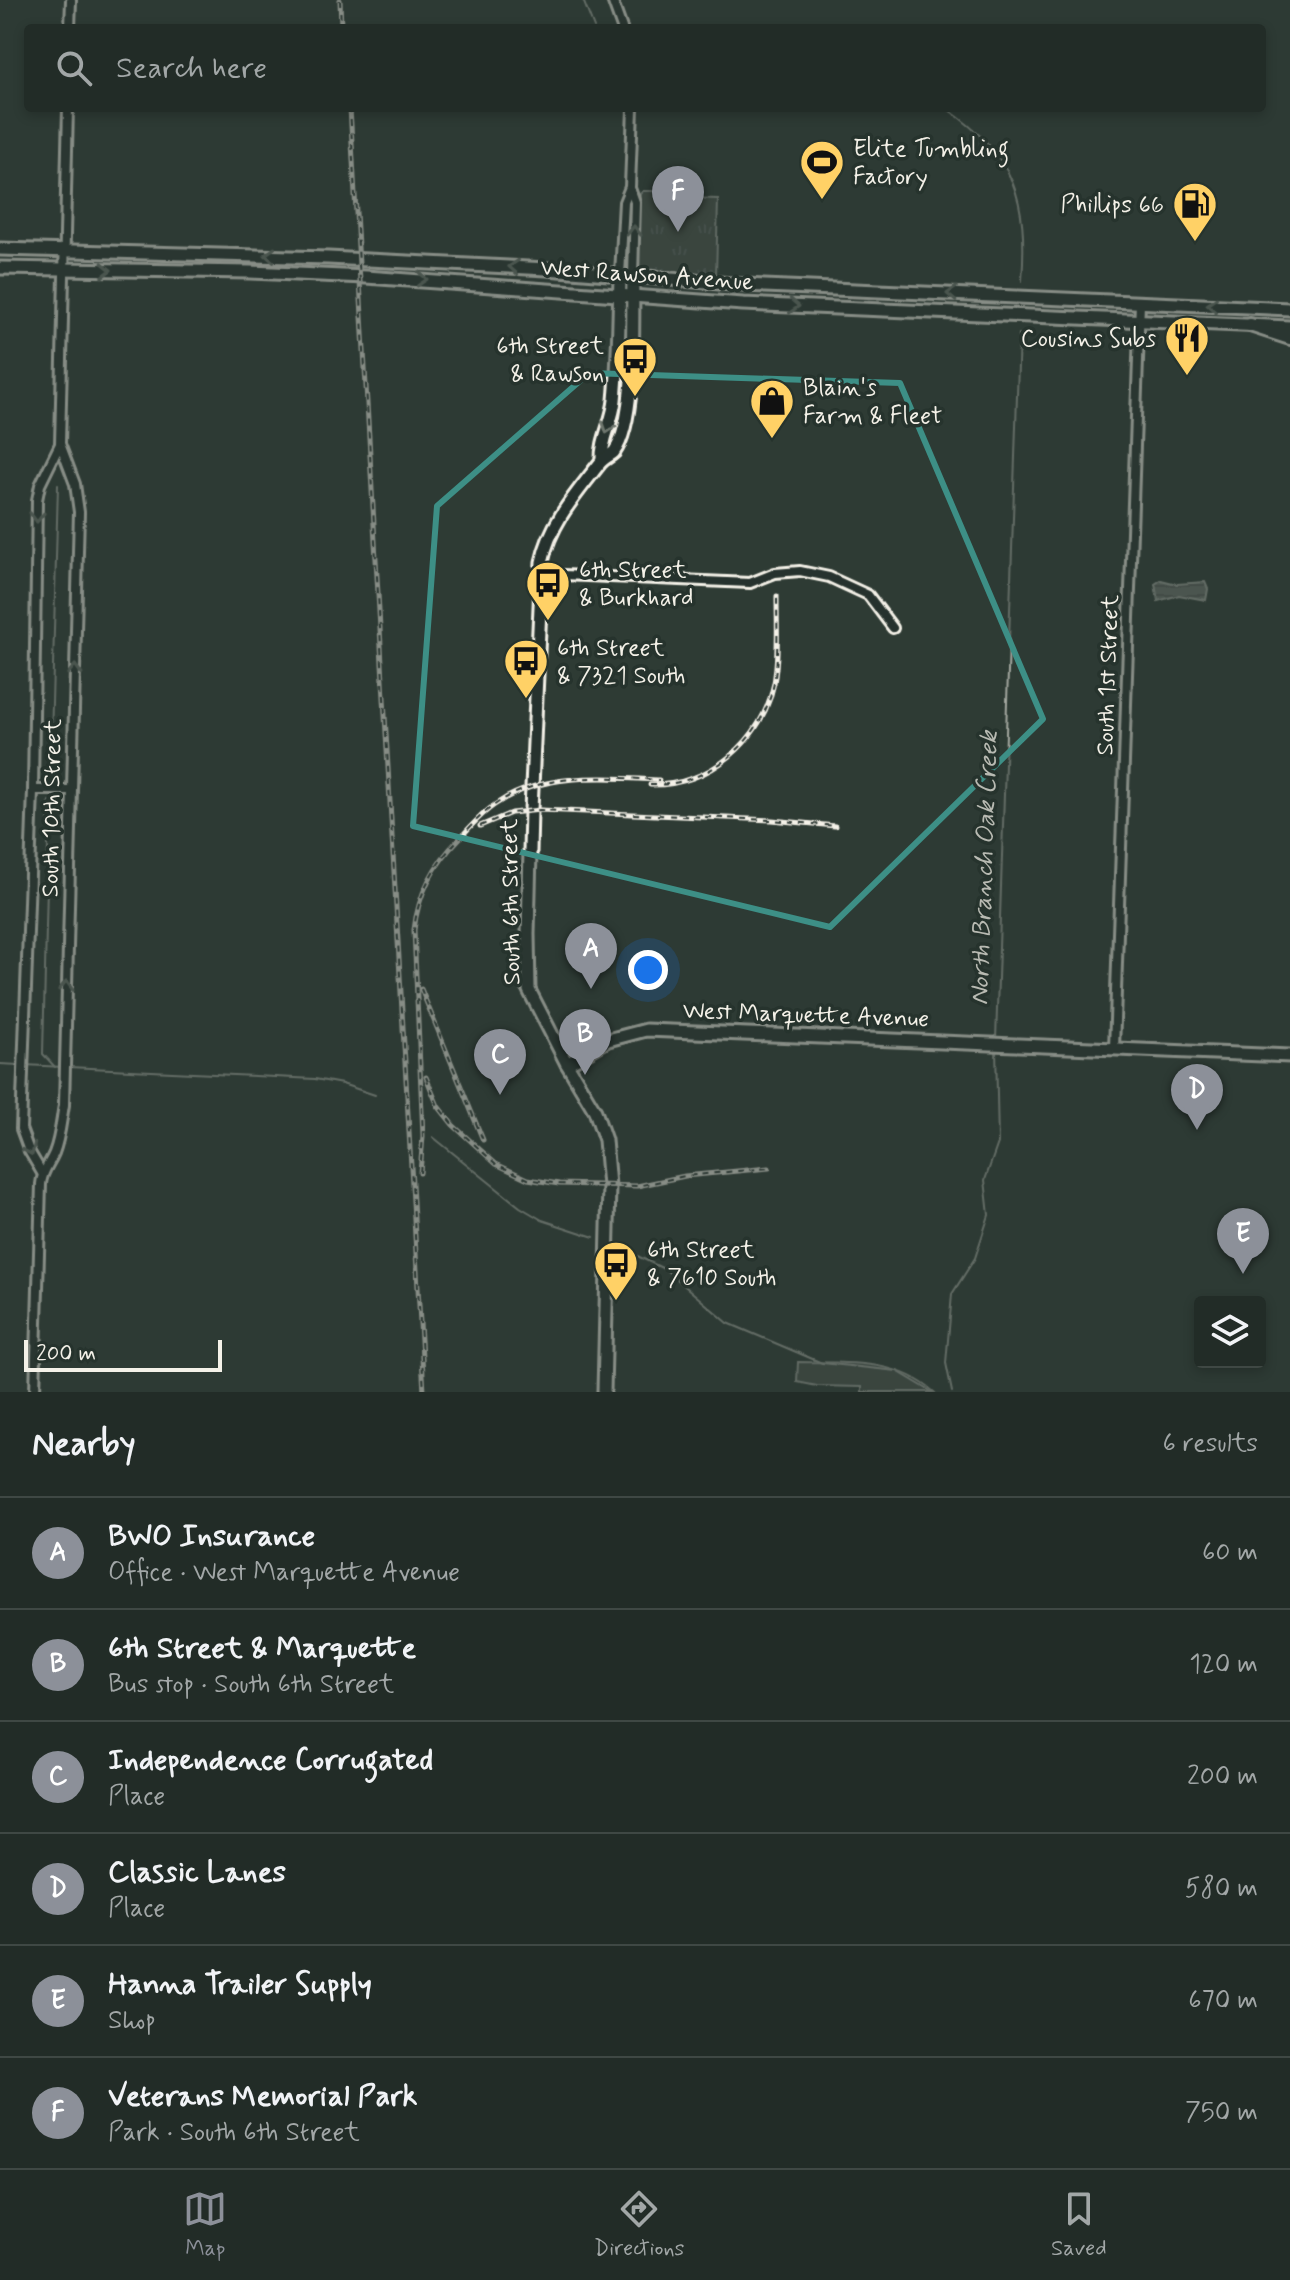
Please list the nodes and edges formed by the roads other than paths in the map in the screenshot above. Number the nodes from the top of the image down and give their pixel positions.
1 (71, 0) edge
2 (612, 0) edge
3 (70, 24) edge
4 (621, 24) edge
5 (68, 112) edge
6 (633, 112) edge
7 (630, 187) junction
8 (0, 249) edge
9 (64, 251) junction
10 (0, 268) edge
11 (64, 270) junction
12 (620, 275) junction
13 (633, 277) junction
14 (912, 292) junction
15 (619, 295) junction
16 (633, 296) junction
17 (1140, 302) junction
18 (1290, 309) edge
19 (911, 311) junction
20 (1139, 322) junction
21 (1250, 325) junction
22 (1290, 327) edge
23 (1290, 338) edge
24 (60, 444) junction
25 (602, 460) junction
26 (540, 574) junction
27 (893, 628) dead end
28 (33, 790) junction
29 (71, 790) junction
30 (1114, 1049) junction
31 (1290, 1056) edge
32 (567, 1064) junction
33 (42, 1173) junction
34 (35, 1392) edge
35 (604, 1392) edge

1 - 3 street
2 - 4 street
5 - 9 street, South 10th Street
6 - 7 street, South 6th Street
7 - 12 street, South 6th Street
13 -> 7 street, South 6th Street
8 - 9 main road, West Rawson Avenue
9 - 11 street, South 10th Street
12 -> 9 main road, West Rawson Avenue
10 - 11 main road, West Rawson Avenue
11 -> 15 main road, West Rawson Avenue
11 - 24 street, South 10th Street
12 - 13 main road, West Rawson Avenue
12 - 15 main road, South 6th Street
13 - 14 main road, West Rawson Avenue
13 - 16 main road, South 6th Street
17 -> 14 main road, West Rawson Avenue
14 - 19 main road
15 - 16 main road, West Rawson Avenue
15 -> 25 main road, South 6th Street
16 -> 19 main road, West Rawson Avenue
16 - 25 main road, South 6th Street
18 -> 17 main road, West Rawson Avenue
17 - 20 street, South 1st Street
19 - 20 main road, West Rawson Avenue
20 - 21 main road, West Rawson Avenue
20 - 30 street, South 1st Street
21 - 22 main road, West Rawson Avenue
21 - 23 main road
24 -> 28 street, South 10th Street
29 -> 24 street, South 10th Street
25 - 26 main road, South 6th Street
26 - 27 street
26 - 32 main road, South 6th Street
28 - 29 street
28 -> 33 street, South 10th Street
33 -> 29 street, South 10th Street
30 - 31 main road, West Marquette Avenue
30 - 32 main road, West Marquette Avenue
32 - 35 main road, South 6th Street
33 - 34 street, South 10th Street

